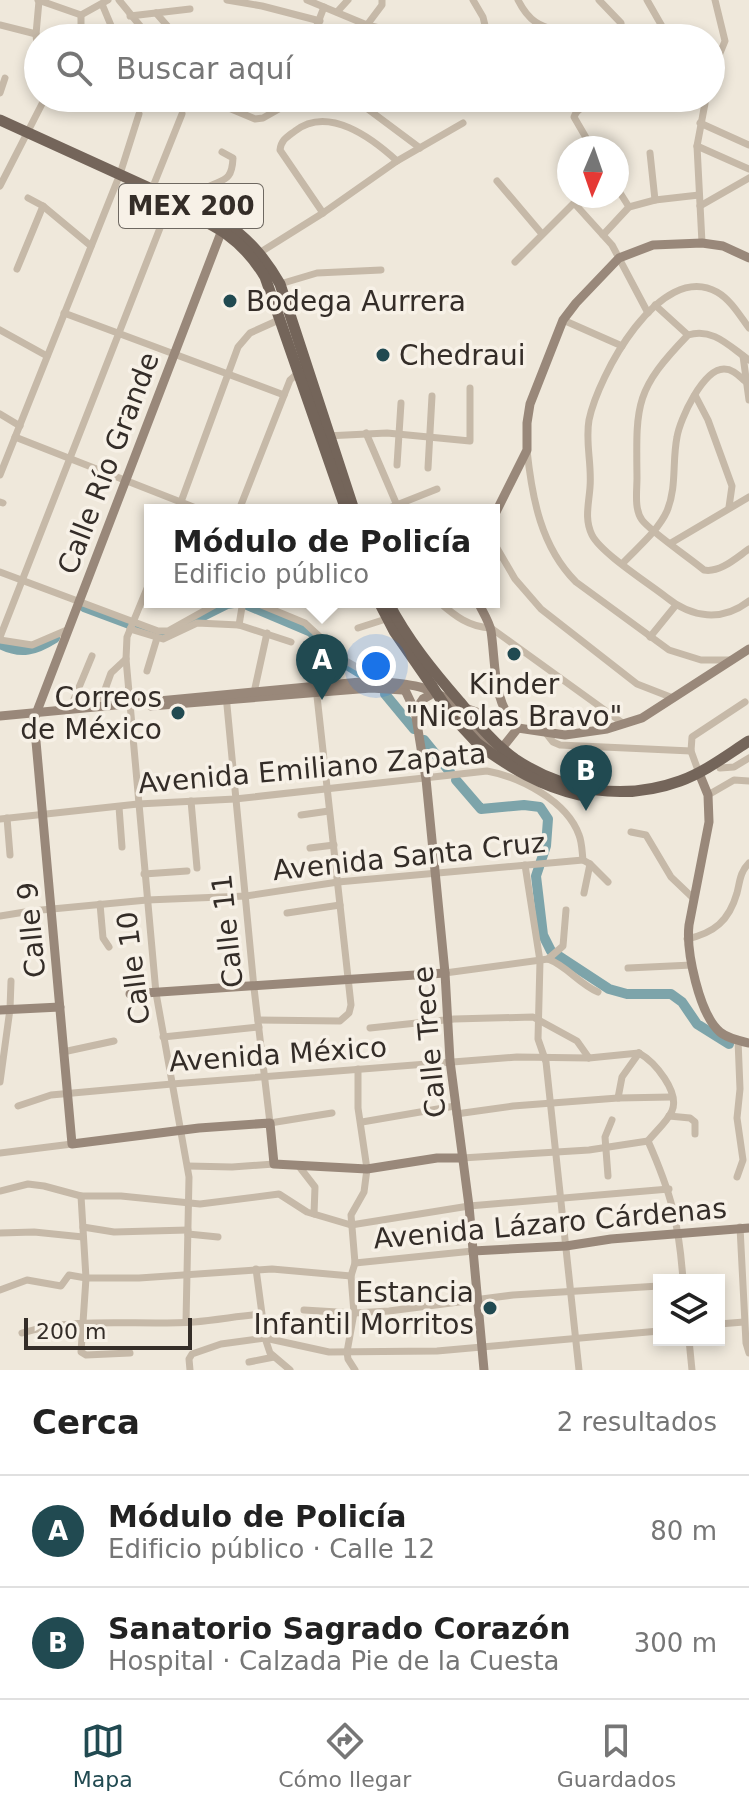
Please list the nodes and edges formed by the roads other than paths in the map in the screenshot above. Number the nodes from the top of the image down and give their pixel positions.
1 (38, 0) edge
2 (119, 0) edge
3 (227, 0) edge
4 (307, 0) edge
5 (348, 0) edge
6 (382, 0) edge
7 (473, 0) edge
8 (518, 0) edge
9 (599, 0) edge
10 (647, 0) edge
11 (715, 0) edge
12 (105, 2) edge
13 (324, 7) junction
14 (190, 9) dead end
15 (337, 12) junction
16 (156, 13) junction
17 (81, 15) junction
18 (130, 16) junction
19 (320, 21) junction
20 (37, 24) edge
21 (81, 24) edge
22 (112, 24) edge
23 (137, 24) edge
24 (166, 24) edge
25 (319, 24) edge
26 (365, 24) edge
27 (368, 24) edge
28 (485, 24) edge
29 (538, 24) edge
30 (621, 24) edge
31 (661, 24) edge
32 (721, 24) edge
33 (0, 25) edge
34 (24, 31) edge
35 (5, 78) dead end
36 (0, 93) edge
37 (39, 112) edge
38 (242, 112) edge
39 (274, 112) edge
40 (372, 112) edge
41 (576, 112) edge
42 (703, 112) edge
43 (139, 114) dead end
44 (182, 114) dead end
45 (0, 120) edge
46 (463, 123) dead end
47 (700, 123) junction
48 (0, 126) edge
49 (27, 134) junction
50 (584, 136) edge
51 (749, 145) edge
52 (697, 146) junction
53 (420, 148) junction
54 (222, 152) dead end
55 (650, 153) dead end
56 (397, 161) junction
57 (749, 169) edge
58 (119, 176) junction
59 (749, 178) edge
60 (497, 181) dead end
61 (0, 186) edge
62 (152, 189) junction
63 (699, 195) junction
64 (28, 198) dead end
65 (655, 200) junction
66 (169, 205) junction
67 (43, 206) junction
68 (700, 206) junction
69 (193, 207) junction
70 (629, 207) edge
71 (628, 208) edge
72 (323, 213) junction
73 (222, 230) junction
74 (542, 234) junction
75 (603, 235) junction
76 (702, 243) junction
77 (91, 246) junction
78 (257, 255) junction
79 (619, 258) junction
80 (749, 258) edge
81 (515, 262) dead end
82 (17, 269) dead end
83 (381, 270) dead end
84 (280, 284) junction
85 (655, 305) junction
86 (64, 313) junction
87 (648, 313) junction
88 (286, 317) junction
89 (563, 320) junction
90 (749, 328) edge
91 (0, 330) edge
92 (120, 332) junction
93 (688, 335) junction
94 (622, 346) junction
95 (174, 352) junction
96 (47, 356) junction
97 (746, 358) edge
98 (303, 370) junction
99 (230, 374) junction
100 (745, 381) junction
101 (470, 388) dead end
102 (284, 395) junction
103 (695, 395) junction
104 (432, 396) dead end
105 (749, 400) edge
106 (401, 403) dead end
107 (0, 414) edge
108 (20, 426) junction
109 (366, 433) junction
110 (399, 435) junction
111 (325, 436) junction
112 (15, 437) junction
113 (430, 437) junction
114 (527, 450) junction
115 (4, 453) edge
116 (70, 459) junction
117 (397, 465) dead end
118 (428, 468) dead end
119 (0, 475) edge
120 (125, 480) junction
121 (732, 486) junction
122 (437, 489) dead end
123 (748, 497) edge
124 (176, 504) edge
125 (181, 504) edge
126 (241, 504) edge
127 (344, 504) edge
128 (352, 504) edge
129 (397, 504) edge
130 (404, 504) edge
131 (500, 504) edge
132 (729, 507) junction
133 (653, 530) junction
134 (671, 543) junction
135 (749, 549) edge
136 (500, 553) edge
137 (623, 563) junction
138 (0, 572) edge
139 (23, 580) junction
140 (144, 596) edge
141 (78, 601) junction
142 (749, 601) edge
143 (676, 605) junction
144 (203, 608) edge
145 (209, 608) edge
146 (242, 608) edge
147 (274, 608) edge
148 (381, 608) edge
149 (392, 608) edge
150 (446, 608) edge
151 (481, 608) edge
152 (201, 612) junction
153 (386, 619) junction
154 (239, 625) junction
155 (132, 626) junction
156 (358, 628) dead end
157 (491, 628) junction
158 (67, 630) junction
159 (267, 633) junction
160 (650, 637) junction
161 (0, 638) edge
162 (157, 638) junction
163 (291, 642) dead end
164 (749, 649) edge
165 (92, 656) dead end
166 (126, 659) junction
167 (730, 660) junction
168 (147, 671) dead end
169 (371, 684) junction
170 (433, 685) junction
171 (316, 688) junction
172 (405, 690) junction
173 (253, 694) junction
174 (226, 696) junction
175 (673, 698) junction
176 (745, 702) dead end
177 (131, 705) junction
178 (99, 706) junction
179 (465, 708) junction
180 (70, 709) junction
181 (415, 711) junction
182 (506, 713) junction
183 (34, 716) junction
184 (0, 719) edge
185 (624, 724) junction
186 (518, 728) junction
187 (546, 733) junction
188 (749, 741) edge
189 (749, 748) edge
190 (691, 751) junction
191 (502, 754) junction
192 (749, 758) edge
193 (720, 768) junction
194 (700, 776) junction
195 (426, 779) junction
196 (749, 781) edge
197 (327, 788) junction
198 (708, 795) junction
199 (235, 799) junction
200 (191, 801) junction
201 (138, 804) junction
202 (119, 807) junction
203 (329, 811) junction
204 (42, 815) junction
205 (301, 815) dead end
206 (4, 818) edge
207 (631, 832) dead end
208 (334, 845) junction
209 (122, 847) dead end
210 (310, 848) dead end
211 (10, 855) dead end
212 (586, 862) junction
213 (749, 863) edge
214 (525, 865) junction
215 (197, 868) dead end
216 (187, 871) dead end
217 (436, 872) junction
218 (144, 874) junction
219 (338, 882) junction
220 (608, 882) dead end
221 (584, 893) dead end
222 (246, 896) junction
223 (693, 898) junction
224 (147, 900) junction
225 (100, 904) junction
226 (340, 905) junction
227 (51, 909) junction
228 (566, 910) dead end
229 (287, 913) dead end
230 (0, 916) edge
231 (687, 939) junction
232 (109, 947) dead end
233 (546, 960) junction
234 (692, 965) junction
235 (628, 968) dead end
236 (445, 973) junction
237 (11, 981) dead end
238 (348, 981) junction
239 (254, 988) junction
240 (598, 992) dead end
241 (156, 993) junction
242 (130, 994) dead end
243 (60, 1007) junction
244 (5, 1010) edge
245 (447, 1020) junction
246 (538, 1020) junction
247 (258, 1024) junction
248 (370, 1028) dead end
249 (163, 1037) junction
250 (114, 1041) dead end
251 (744, 1042) edge
252 (63, 1052) junction
253 (639, 1053) junction
254 (544, 1055) junction
255 (589, 1058) junction
256 (450, 1061) junction
257 (358, 1069) junction
258 (265, 1078) junction
259 (0, 1082) edge
260 (172, 1084) junction
261 (745, 1089) edge
262 (67, 1094) junction
263 (671, 1097) junction
264 (618, 1098) junction
265 (551, 1105) junction
266 (18, 1106) dead end
267 (455, 1110) junction
268 (332, 1113) dead end
269 (669, 1116) junction
270 (612, 1120) dead end
271 (362, 1122) junction
272 (270, 1123) junction
273 (738, 1129) junction
274 (180, 1131) junction
275 (749, 1132) edge
276 (695, 1134) dead end
277 (648, 1141) junction
278 (72, 1144) junction
279 (605, 1148) junction
280 (557, 1151) junction
281 (0, 1153) edge
282 (462, 1158) junction
283 (274, 1164) junction
284 (298, 1165) junction
285 (188, 1166) junction
286 (367, 1169) junction
287 (608, 1176) dead end
288 (737, 1177) dead end
289 (669, 1189) junction
290 (0, 1191) edge
291 (81, 1196) junction
292 (561, 1199) junction
293 (188, 1204) junction
294 (469, 1206) junction
295 (314, 1214) junction
296 (351, 1225) junction
297 (744, 1228) edge
298 (83, 1232) junction
299 (188, 1232) junction
300 (0, 1233) edge
301 (680, 1235) junction
302 (218, 1237) dead end
303 (566, 1246) junction
304 (473, 1251) junction
305 (355, 1263) junction
306 (256, 1269) junction
307 (683, 1274) edge
308 (187, 1275) junction
309 (351, 1276) junction
310 (86, 1278) junction
311 (653, 1286) edge
312 (0, 1290) edge
313 (571, 1291) junction
314 (478, 1299) junction
315 (304, 1310) dead end
316 (354, 1313) junction
317 (186, 1322) junction
318 (744, 1322) junction
319 (84, 1323) junction
320 (725, 1324) edge
321 (653, 1332) edge
322 (22, 1333) dead end
323 (265, 1338) junction
324 (575, 1340) junction
325 (690, 1346) edge
326 (482, 1348) junction
327 (347, 1352) junction
328 (130, 1353) dead end
329 (749, 1353) edge
330 (274, 1357) junction
331 (249, 1362) dead end
332 (190, 1370) edge
333 (290, 1370) edge
334 (355, 1370) edge
335 (484, 1370) edge
336 (579, 1370) edge
337 (692, 1370) edge

1 - 17 street
1 - 20 street
2 - 18 street
3 - 19 street
4 - 13 street
5 - 15 street
6 - 27 street
7 - 28 street
8 - 29 street
9 - 30 street
10 - 31 street
11 - 32 street
12 - 17 street
12 - 22 street
13 - 15 street
13 - 19 street
14 - 16 street
15 - 26 street
16 - 18 street
16 - 24 street
17 - 21 street
18 - 23 street
19 - 25 street
33 - 34 street
35 - 36 street
37 - 49 street
38 - 39 street
40 - 53 street
41 - 50 street
42 - 47 street
43 - 58 street
44 - 62 street
45 - 49 main road, MEX 200
46 - 53 street
47 - 51 street
47 - 52 street
48 - 49 main road, MEX 200
49 - 58 main road, MEX 200
49 - 61 street
52 - 57 street
52 - 63 street
53 - 56 street
54 - 69 street
55 - 65 street
56 - 72 street
56 - 72 street
58 - 62 main road, MEX 200
58 - 66 main road, MEX 200
58 - 77 street
59 - 68 street
60 - 74 street
62 - 69 main road, MEX 200
63 - 65 street
63 - 68 street
64 - 67 street
65 - 70 street
66 - 73 main road, MEX 200
66 - 92 street
67 - 77 street
67 - 82 street
68 - 76 street
69 - 78 main road, MEX 200
71 - 75 street
72 - 78 street
73 - 78 main road, MEX 200
73 - 95 street, Calle Río Grande
74 - 75 street
74 - 81 street
75 - 79 street
76 - 79 street
76 - 80 street
77 - 86 street
78 - 84 main road, MEX 200
78 - 88 main road, MEX 200
79 - 87 street
79 - 89 street
83 - 84 street
84 - 88 main road, MEX 200
85 - 87 street
85 - 90 street
85 - 93 street
86 - 92 street
86 - 96 street
87 - 94 street
88 - 98 main road, MEX 200
88 - 99 street
89 - 94 street
89 - 114 street
91 - 96 street
92 - 95 street
92 - 116 street
93 - 97 street
93 - 133 street
94 - 137 street
95 - 99 street
95 - 120 street, Calle Río Grande
96 - 108 street
97 - 100 street
98 - 102 street
98 - 111 main road, MEX 200
99 - 102 street
99 - 125 street
100 - 103 street
100 - 105 street
101 - 113 street
102 - 126 street
103 - 121 street
103 - 133 street
104 - 113 street
106 - 110 street
107 - 108 street
108 - 112 street
109 - 110 street
109 - 111 street
109 - 129 street
110 - 113 street
110 - 117 street
111 - 127 main road, MEX 200
111 - 128 main road, MEX 200
112 - 115 street
112 - 116 street
113 - 118 street
114 - 131 street
114 - 160 street
115 - 119 street
116 - 120 street
116 - 139 street
120 - 124 street
120 - 141 street, Calle Río Grande
121 - 123 street
121 - 132 street
122 - 130 street
123 - 132 street
132 - 134 street
133 - 134 street
133 - 137 street
134 - 135 street
136 - 175 street
137 - 143 street
138 - 139 street
139 - 141 street
139 - 161 street
140 - 155 street
141 - 155 street
141 - 158 street, Calle Río Grande
142 - 143 street
143 - 160 street
144 - 152 street
145 - 152 street
146 - 154 street
147 - 169 street
148 - 153 main road
149 - 170 main road
150 - 157 street
151 - 157 street
152 - 155 street
153 - 156 street
153 - 170 main road
154 - 159 street
154 - 162 street
155 - 162 street
155 - 166 street
157 - 182 street
157 - 185 street
158 - 161 street
158 - 183 street, Calle Río Grande
159 - 163 street
159 - 173 street
160 - 167 street
162 - 168 street
164 - 167 street
165 - 180 street
166 - 177 street, Calle 10
166 - 178 street
167 - 175 street
169 - 171 street
169 - 172 street
169 - 191 street
170 - 172 street
170 - 179 main road
170 - 181 street
170 - 191 street
170 - 191 main road, bridge
171 - 173 street
171 - 197 street
172 - 181 street, Calle Trece
173 - 174 street
174 - 177 street
174 - 199 street, Calle 11
175 - 185 street
176 - 190 street
177 - 178 street
177 - 183 street
177 - 201 street, Calle 10
178 - 180 street
179 - 182 street
179 - 191 main road
180 - 183 street
181 - 195 street, Calle Trece
182 - 186 street
183 - 184 street
183 - 204 street, Calle 9
185 - 187 street
186 - 187 street
186 - 191 street
187 - 190 street
188 - 194 main road
189 - 193 main road
190 - 194 street
191 - 194 main road
192 - 193 street
193 - 194 main road
194 - 198 street
195 - 197 street, Avenida Emiliano Zapata
195 - 212 street, Avenida Emiliano Zapata
195 - 217 street, Calle Trece
196 - 198 street
197 - 199 street, Avenida Emiliano Zapata
197 - 203 street
198 - 223 street
199 - 200 street, Avenida Emiliano Zapata
199 - 222 street, Calle 11
200 - 201 street, Avenida Emiliano Zapata
200 - 215 street
201 - 202 street, Avenida Emiliano Zapata
201 - 218 street, Calle 10
202 - 204 street, Avenida Emiliano Zapata
202 - 209 street
203 - 205 street
203 - 208 street
204 - 206 street, Avenida Emiliano Zapata
204 - 227 street, Calle 9
206 - 211 street
207 - 223 street
208 - 210 street
208 - 219 street
212 - 214 street, Avenida Santa Cruz
212 - 220 street
212 - 221 street
213 - 231 street
214 - 217 street, Avenida Santa Cruz
214 - 233 street
216 - 218 street
217 - 219 street, Avenida Santa Cruz
217 - 236 street, Calle Trece
218 - 224 street, Calle 10
219 - 222 street, Avenida Santa Cruz
219 - 226 street
222 - 224 street, Avenida Santa Cruz
222 - 239 street, Calle 11
223 - 231 street
224 - 225 street, Avenida Santa Cruz
224 - 241 street, Calle 10
225 - 227 street, Avenida Santa Cruz
225 - 232 street
226 - 229 street
226 - 238 street
227 - 230 street, Avenida Santa Cruz
227 - 243 street, Calle 9
228 - 233 street
231 - 234 street
233 - 236 street
233 - 240 street
233 - 246 street
234 - 235 street
234 - 251 street
236 - 238 street
236 - 245 street, Calle Trece
237 - 244 street
238 - 239 street
238 - 247 street
239 - 241 street
239 - 247 street, Calle 11
241 - 242 street
241 - 249 street, Calle 10
243 - 244 street
243 - 252 street, Calle 9
244 - 259 street
245 - 246 street
245 - 248 street
245 - 256 street, Calle Trece
246 - 254 street
246 - 255 street
247 - 249 street
247 - 258 street, Calle 11
249 - 260 street, Calle 10
250 - 252 street
251 - 261 street
252 - 262 street, Calle 9
253 - 255 street, Avenida México
253 - 263 street
253 - 264 street
254 - 255 street, Avenida México
254 - 256 street, Avenida México
254 - 265 street
256 - 257 street, Avenida México
256 - 267 street, Calle Trece
257 - 258 street, Avenida México
257 - 271 street
258 - 260 street, Avenida México
258 - 272 street, Calle 11
260 - 262 street, Avenida México
260 - 274 street, Calle 10
261 - 273 street
262 - 266 street, Avenida México
262 - 278 street, Calle 9
263 - 264 street
263 - 269 street
264 - 265 street
265 - 267 street
265 - 280 street
267 - 271 street
267 - 282 street, Calle Trece
268 - 272 street
269 - 276 street
269 - 277 street
270 - 279 street
271 - 286 street
272 - 274 street
272 - 283 street, Calle 11
273 - 275 street
273 - 288 street
274 - 278 street
274 - 285 street, Calle 10
277 - 279 street
277 - 289 street
278 - 281 street
279 - 280 street
279 - 287 street
280 - 282 street
280 - 292 street
282 - 286 street
282 - 294 street, Calle Trece
283 - 284 street
283 - 285 street
284 - 286 street
284 - 295 street
285 - 293 street, Calle 10
286 - 296 street
289 - 292 street
289 - 301 street
290 - 291 street
291 - 293 street
291 - 298 street
292 - 294 street
292 - 303 street
293 - 295 street
293 - 299 street, Calle 10
294 - 296 street
294 - 304 street, Calle Trece
295 - 296 street
296 - 305 street
297 - 301 street, Avenida Lázaro Cárdenas
297 - 318 street
298 - 299 street
298 - 300 street
298 - 310 street
299 - 302 street
299 - 308 street, Calle 10
301 - 303 street, Avenida Lázaro Cárdenas
301 - 307 street
303 - 304 street, Avenida Lázaro Cárdenas
303 - 313 street
304 - 305 street, Avenida Lázaro Cárdenas
304 - 314 street, Calle Trece
305 - 309 street
306 - 308 street
306 - 309 street
306 - 317 street
308 - 310 street
308 - 317 street, Calle 10
309 - 316 street
310 - 312 street
310 - 319 street
311 - 313 street
313 - 314 street
313 - 324 street
314 - 316 street
314 - 326 street, Calle Trece
315 - 316 street
316 - 327 street
317 - 319 street
318 - 320 street
318 - 329 street
319 - 322 street
319 - 328 street
321 - 324 street
323 - 327 street
323 - 330 street
323 - 332 street
324 - 326 street
324 - 336 street
325 - 337 street
326 - 327 street
326 - 335 street, Calle Trece
327 - 334 street
330 - 331 street
330 - 333 street

